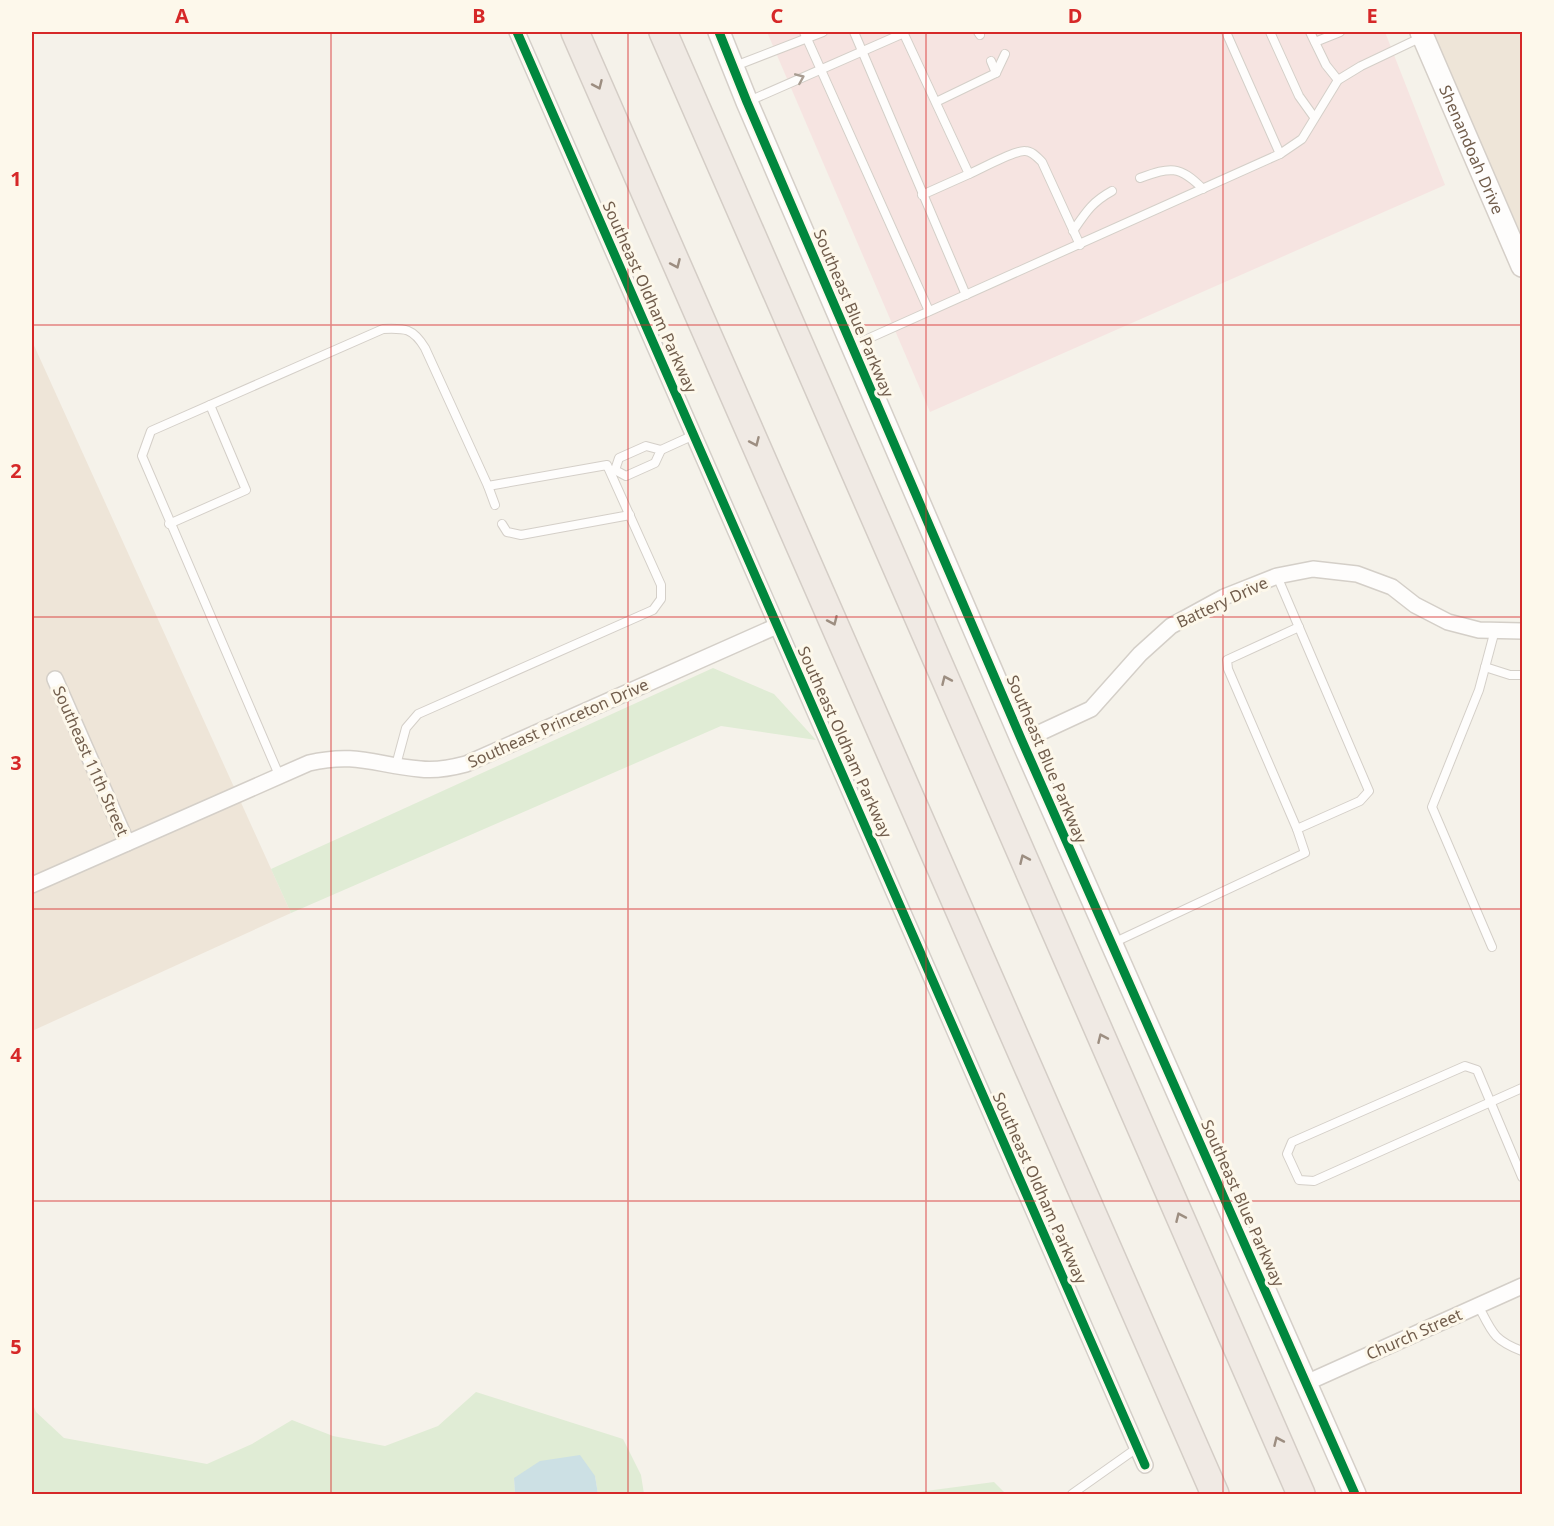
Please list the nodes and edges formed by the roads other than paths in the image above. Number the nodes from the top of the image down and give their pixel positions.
1 (518, 32) edge
2 (575, 32) edge
3 (663, 32) edge
4 (719, 32) edge
5 (823, 32) edge
6 (854, 32) edge
7 (904, 32) edge
8 (1226, 32) edge
9 (1270, 32) edge
10 (1310, 32) edge
11 (1340, 32) edge
12 (1422, 34) edge
13 (805, 35) edge
14 (1316, 42) junction
15 (862, 51) junction
16 (1005, 54) dead end
17 (991, 61) dead end
18 (734, 67) junction
19 (820, 69) junction
20 (996, 73) junction
21 (1338, 80) junction
22 (747, 102) junction
23 (936, 102) junction
24 (1314, 117) junction
25 (1281, 154) junction
26 (969, 174) junction
27 (1140, 178) dead end
28 (1203, 189) junction
29 (1112, 191) dead end
30 (922, 195) junction
31 (1073, 231) junction
32 (1080, 245) junction
33 (1522, 266) edge
34 (966, 295) junction
35 (928, 311) junction
36 (852, 345) junction
37 (210, 405) junction
38 (694, 435) junction
39 (661, 450) junction
40 (613, 471) junction
41 (488, 486) junction
42 (495, 505) dead end
43 (630, 515) junction
44 (169, 524) junction
45 (502, 524) dead end
46 (1277, 576) junction
47 (777, 626) junction
48 (1299, 627) junction
49 (1495, 630) junction
50 (1522, 631) edge
51 (1485, 667) junction
52 (1522, 675) edge
53 (55, 679) dead end
54 (1022, 741) junction
55 (396, 765) junction
56 (279, 775) junction
57 (1297, 830) junction
58 (126, 843) junction
59 (32, 885) edge
60 (1112, 944) junction
61 (1492, 947) dead end
62 (1522, 1088) edge
63 (1490, 1101) junction
64 (1522, 1177) edge
65 (1522, 1286) edge
66 (1478, 1305) junction
67 (1522, 1351) edge
68 (1306, 1383) junction
69 (1137, 1448) junction
70 (1145, 1465) dead end
71 (1072, 1494) edge
72 (1215, 1494) edge
73 (1301, 1494) edge
74 (1355, 1494) edge

1 - 38 street, Southeast Oldham Parkway
2 -> 72 highway
73 -> 3 highway
4 - 18 street, Southeast Blue Parkway
5 - 13 lane
6 - 15 lane
7 - 15 lane
7 - 23 lane
8 - 25 lane
9 - 24 lane
10 - 14 lane
11 - 14 lane
12 - 21 lane
12 - 33 street, Shenandoah Drive
13 - 18 lane
13 - 19 lane
14 - 21 lane
15 - 19 lane
15 - 30 lane
16 - 20 lane
17 - 20 lane
18 - 22 street, Southeast Blue Parkway
22 -> 19 lane
19 - 35 lane
20 - 23 lane
21 - 24 lane
22 - 36 street, Southeast Blue Parkway
23 - 26 lane
24 - 25 lane
25 - 28 lane
26 - 30 lane
26 - 31 lane
27 - 28 lane
28 - 32 lane
29 - 31 lane
30 - 34 lane
31 - 32 lane
32 - 34 lane
34 - 35 lane
35 - 36 lane
36 - 54 street, Southeast Blue Parkway
37 - 41 lane
37 - 44 lane
37 - 44 lane
38 - 39 lane
38 - 47 street, Southeast Oldham Parkway
39 - 40 lane
39 - 40 lane
40 - 41 lane
40 - 43 lane
41 - 42 lane
43 - 45 lane
43 - 55 lane
44 - 56 lane
46 - 48 lane
46 - 49 street, Battery Drive
46 - 54 street, Battery Drive
47 - 55 street, Southeast Princeton Drive
47 - 69 street, Southeast Oldham Parkway
48 - 57 lane
48 - 57 lane
49 - 50 street, Battery Drive
49 - 51 lane
51 - 52 lane
51 - 61 lane
53 - 58 street, Southeast 11th Street
54 - 60 street, Southeast Blue Parkway
55 - 56 street, Southeast Princeton Drive
56 - 58 street, Southeast Princeton Drive
57 - 60 lane
58 - 59 street, Southeast Princeton Drive
60 - 68 street, Southeast Blue Parkway
62 - 63 lane
63 - 63 lane
63 - 64 lane
65 - 66 street, Church Street
66 - 67 lane
66 - 68 street, Church Street
68 - 74 street, Southeast Blue Parkway
69 - 70 street, Southeast Oldham Parkway
69 - 71 lane

